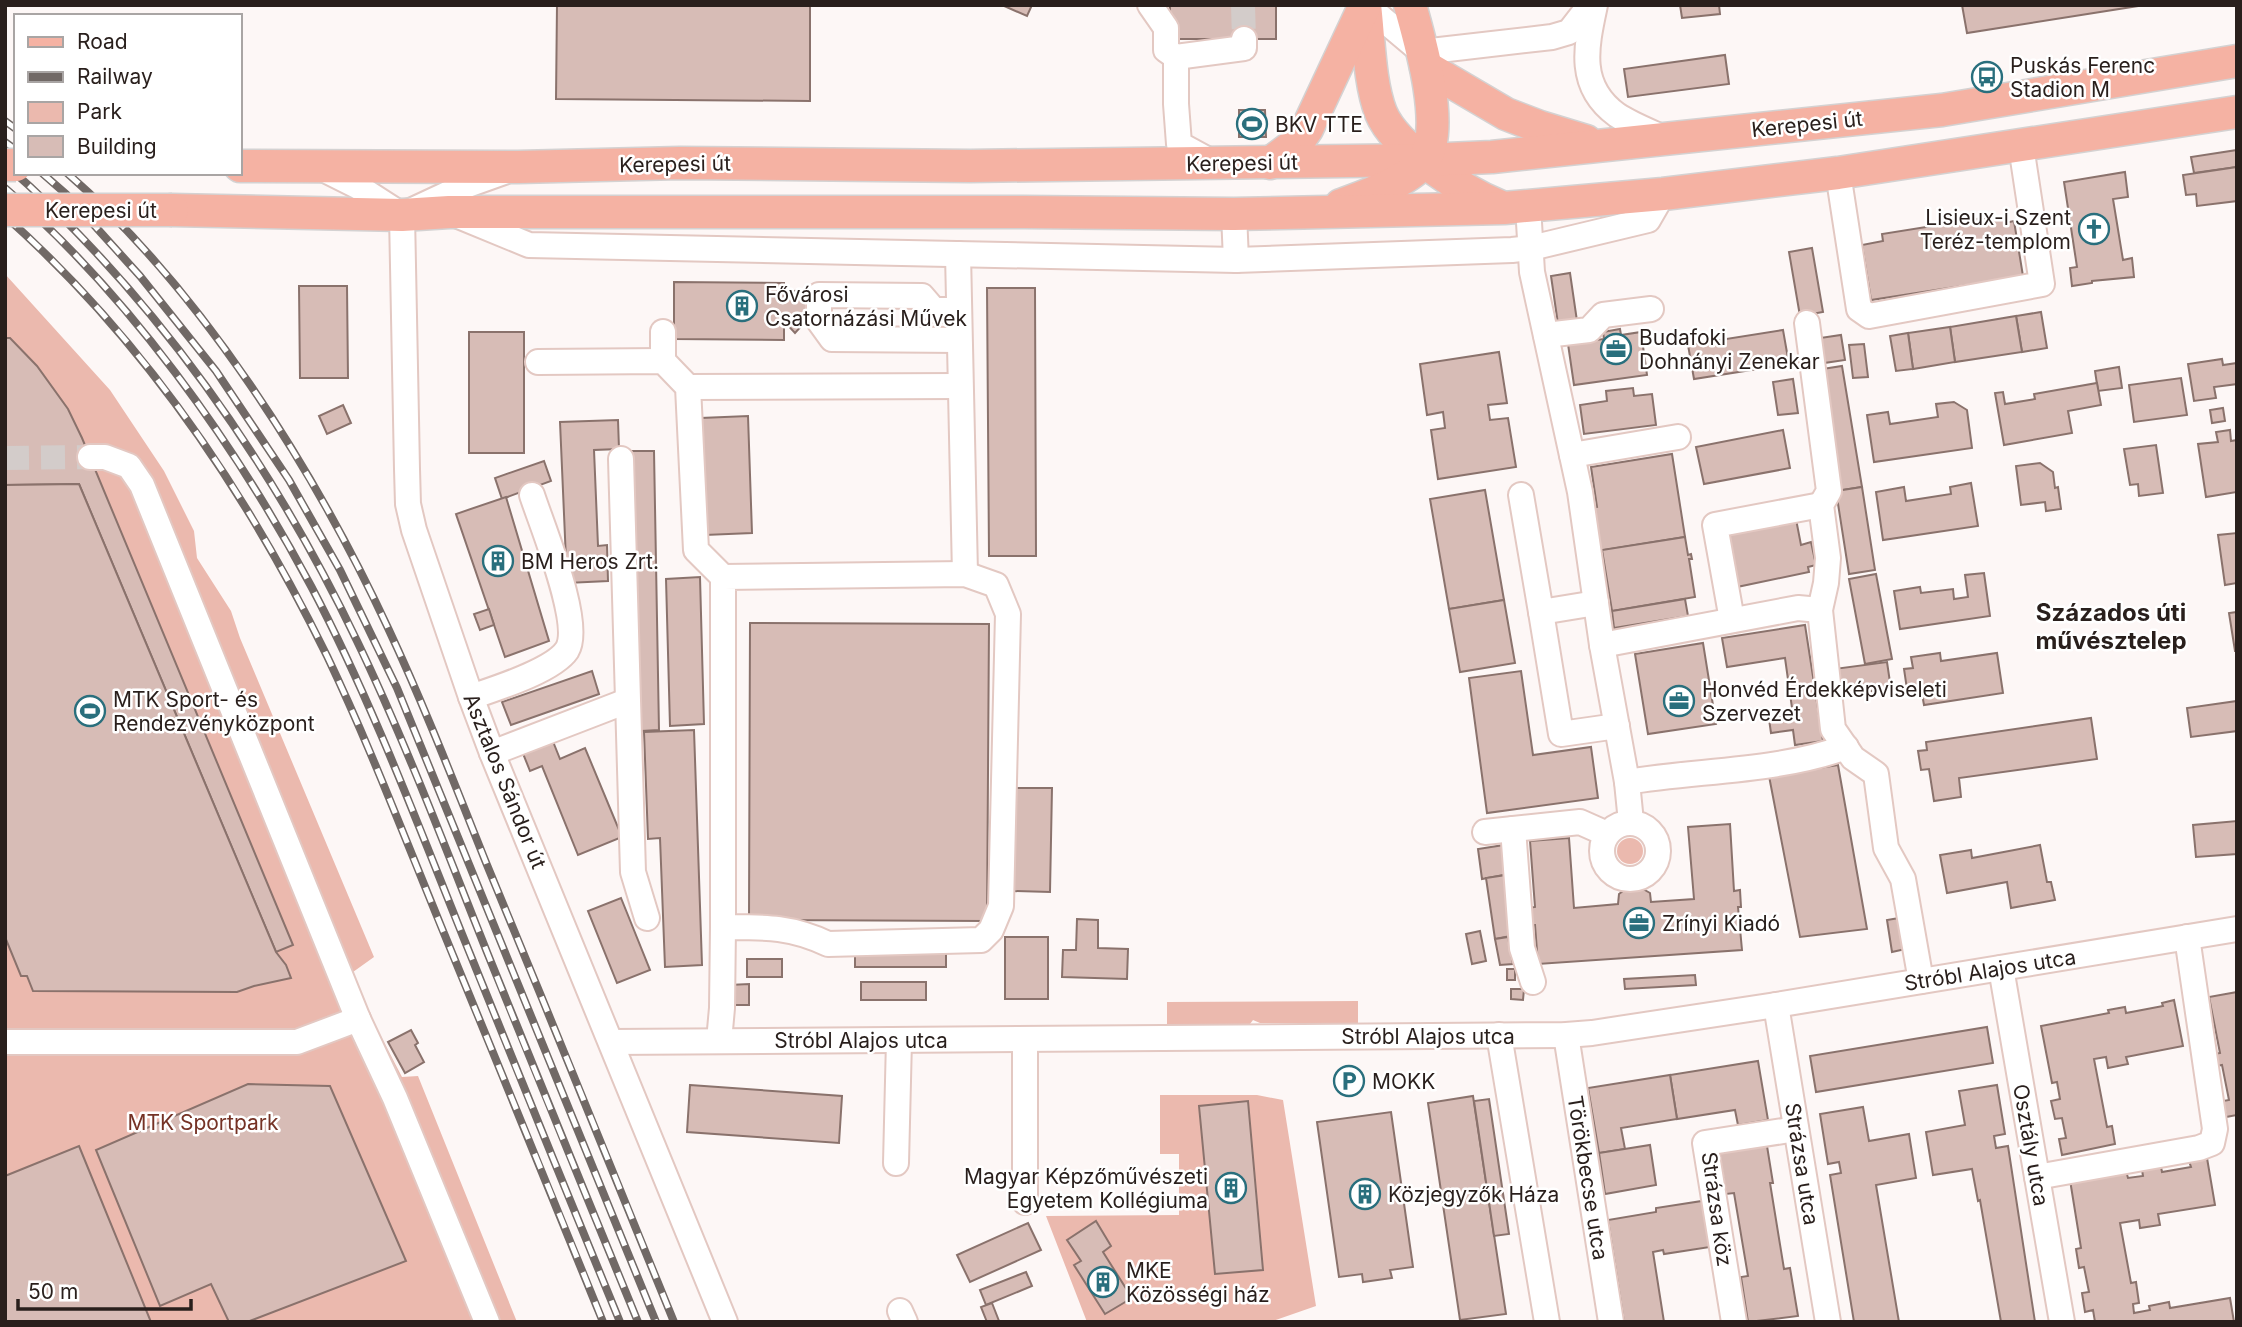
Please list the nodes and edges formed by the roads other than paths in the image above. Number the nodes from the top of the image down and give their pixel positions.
1 (1150, 5) edge
2 (1365, 5) edge
3 (1410, 5) edge
4 (1593, 5) edge
5 (1166, 17) edge
6 (1244, 38) dead end
7 (1177, 57) junction
8 (1424, 60) junction
9 (2237, 61) edge
10 (2237, 112) edge
11 (1666, 139) junction
12 (1601, 146) junction
13 (2021, 146) junction
14 (1425, 160) junction
15 (1214, 163) junction
16 (1270, 163) junction
17 (242, 166) edge
18 (318, 167) junction
19 (518, 167) junction
20 (1838, 173) junction
21 (1663, 194) junction
22 (1516, 207) junction
23 (5, 209) edge
24 (449, 212) junction
25 (1320, 212) junction
26 (1234, 214) junction
27 (402, 215) junction
28 (1531, 248) junction
29 (958, 254) junction
30 (1236, 260) junction
31 (1651, 309) dead end
32 (958, 310) junction
33 (1807, 323) dead end
34 (663, 332) dead end
35 (1546, 335) junction
36 (959, 340) junction
37 (663, 361) junction
38 (538, 362) dead end
39 (960, 386) junction
40 (688, 387) junction
41 (1678, 437) dead end
42 (1572, 455) junction
43 (90, 457) tunnel mouth
44 (621, 459) dead end
45 (532, 495) dead end
46 (1521, 495) dead end
47 (1821, 506) junction
48 (965, 574) junction
49 (723, 577) junction
50 (1596, 603) junction
51 (1820, 610) junction
52 (1541, 612) junction
53 (1732, 620) junction
54 (1602, 645) junction
55 (471, 697) junction
56 (627, 701) junction
57 (1617, 726) junction
58 (1846, 747) junction
59 (492, 753) junction
60 (1627, 782) junction
61 (1631, 822) junction
62 (1513, 829) junction
63 (1485, 832) dead end
64 (1607, 834) junction
65 (647, 918) dead end
66 (723, 927) junction
67 (2237, 929) edge
68 (2187, 937) junction
69 (2001, 968) junction
70 (1921, 981) junction
71 (1533, 982) dead end
72 (1776, 1005) junction
73 (358, 1019) junction
74 (1499, 1035) junction
75 (1566, 1035) junction
76 (1025, 1039) junction
77 (899, 1040) junction
78 (719, 1041) junction
79 (5, 1042) edge
80 (611, 1042) junction
81 (1796, 1129) junction
82 (896, 1163) dead end
83 (2037, 1177) junction
84 (1025, 1202) dead end
85 (487, 1322) edge
86 (725, 1322) edge
87 (1547, 1322) edge
88 (1611, 1322) edge
89 (1734, 1322) edge
90 (1828, 1322) edge
91 (2062, 1322) edge

1 - 5 street
2 - 8 street
2 - 14 main road
2 - 16 main road
3 - 8 main road
4 - 8 street
4 - 11 street
5 - 7 street
6 - 7 street
7 - 15 street
8 - 12 main road
8 - 14 main road
9 - 11 main road, Kerepesi út
10 - 13 main road, Kerepesi út
11 - 12 main road, Kerepesi út
12 - 14 main road, Kerepesi út
13 - 20 main road, Kerepesi út
13 - 20 street
14 - 16 main road, Kerepesi út
14 - 22 main road
14 - 25 main road
15 - 16 main road, Kerepesi út
15 - 19 main road, Kerepesi út
17 - 18 main road, Kerepesi út
18 - 19 main road, Kerepesi út
18 - 27 street
19 - 27 street
20 - 21 main road, Kerepesi út
21 - 22 main road, Kerepesi út
21 - 28 street, Kerepesi út
22 - 25 main road, Kerepesi út
22 - 28 street
23 - 27 main road, Kerepesi út, bridge
24 - 26 main road, Kerepesi út
24 - 27 main road, Kerepesi út
24 - 29 street, Kerepesi út
25 - 26 main road, Kerepesi út
26 - 30 street
27 - 55 street, Asztalos Sándor út
28 - 30 street, Kerepesi út
28 - 35 street
29 - 30 street, Kerepesi út
29 - 32 street
31 - 35 street
32 - 36 street
32 - 36 street
33 - 47 street
34 - 37 street
35 - 42 street
36 - 39 street
37 - 38 street
37 - 40 street
39 - 40 street
39 - 48 street
40 - 49 street
41 - 42 street
42 - 50 street
43 - 73 street
44 - 56 street
45 - 55 street
46 - 52 street
47 - 51 street
47 - 53 street
48 - 49 street
48 - 66 street
49 - 66 street
50 - 52 street
50 - 54 street
51 - 53 street
51 - 58 street
52 - 57 street
53 - 54 street
54 - 57 street
55 - 59 street, Asztalos Sándor út
56 - 59 street
56 - 65 street
57 - 60 street
58 - 60 street
58 - 70 street
59 - 80 street, Asztalos Sándor út
60 - 61 street
61 - 64 street
61 - 64 street
62 - 63 street
62 - 64 street
62 - 71 street
66 - 78 street
67 - 68 street, Stróbl Alajos utca
68 - 69 street, Stróbl Alajos utca
68 - 83 street
69 - 70 street, Stróbl Alajos utca
69 - 83 street, Osztály utca
70 - 72 street, Stróbl Alajos utca
72 - 75 street, Stróbl Alajos utca
72 - 81 street, Strázsa utca
73 - 79 street
73 - 85 street
74 - 75 street, Stróbl Alajos utca
74 - 76 street, Stróbl Alajos utca
74 - 87 street
75 - 88 street, Törökbecse utca
76 - 77 street, Stróbl Alajos utca
76 - 84 street
77 - 78 street, Stróbl Alajos utca
77 - 82 street
78 - 80 street, Stróbl Alajos utca
80 - 86 street, Asztalos Sándor út
81 - 89 street, Strázsa köz
81 - 90 street, Strázsa utca
83 - 91 street, Osztály utca

